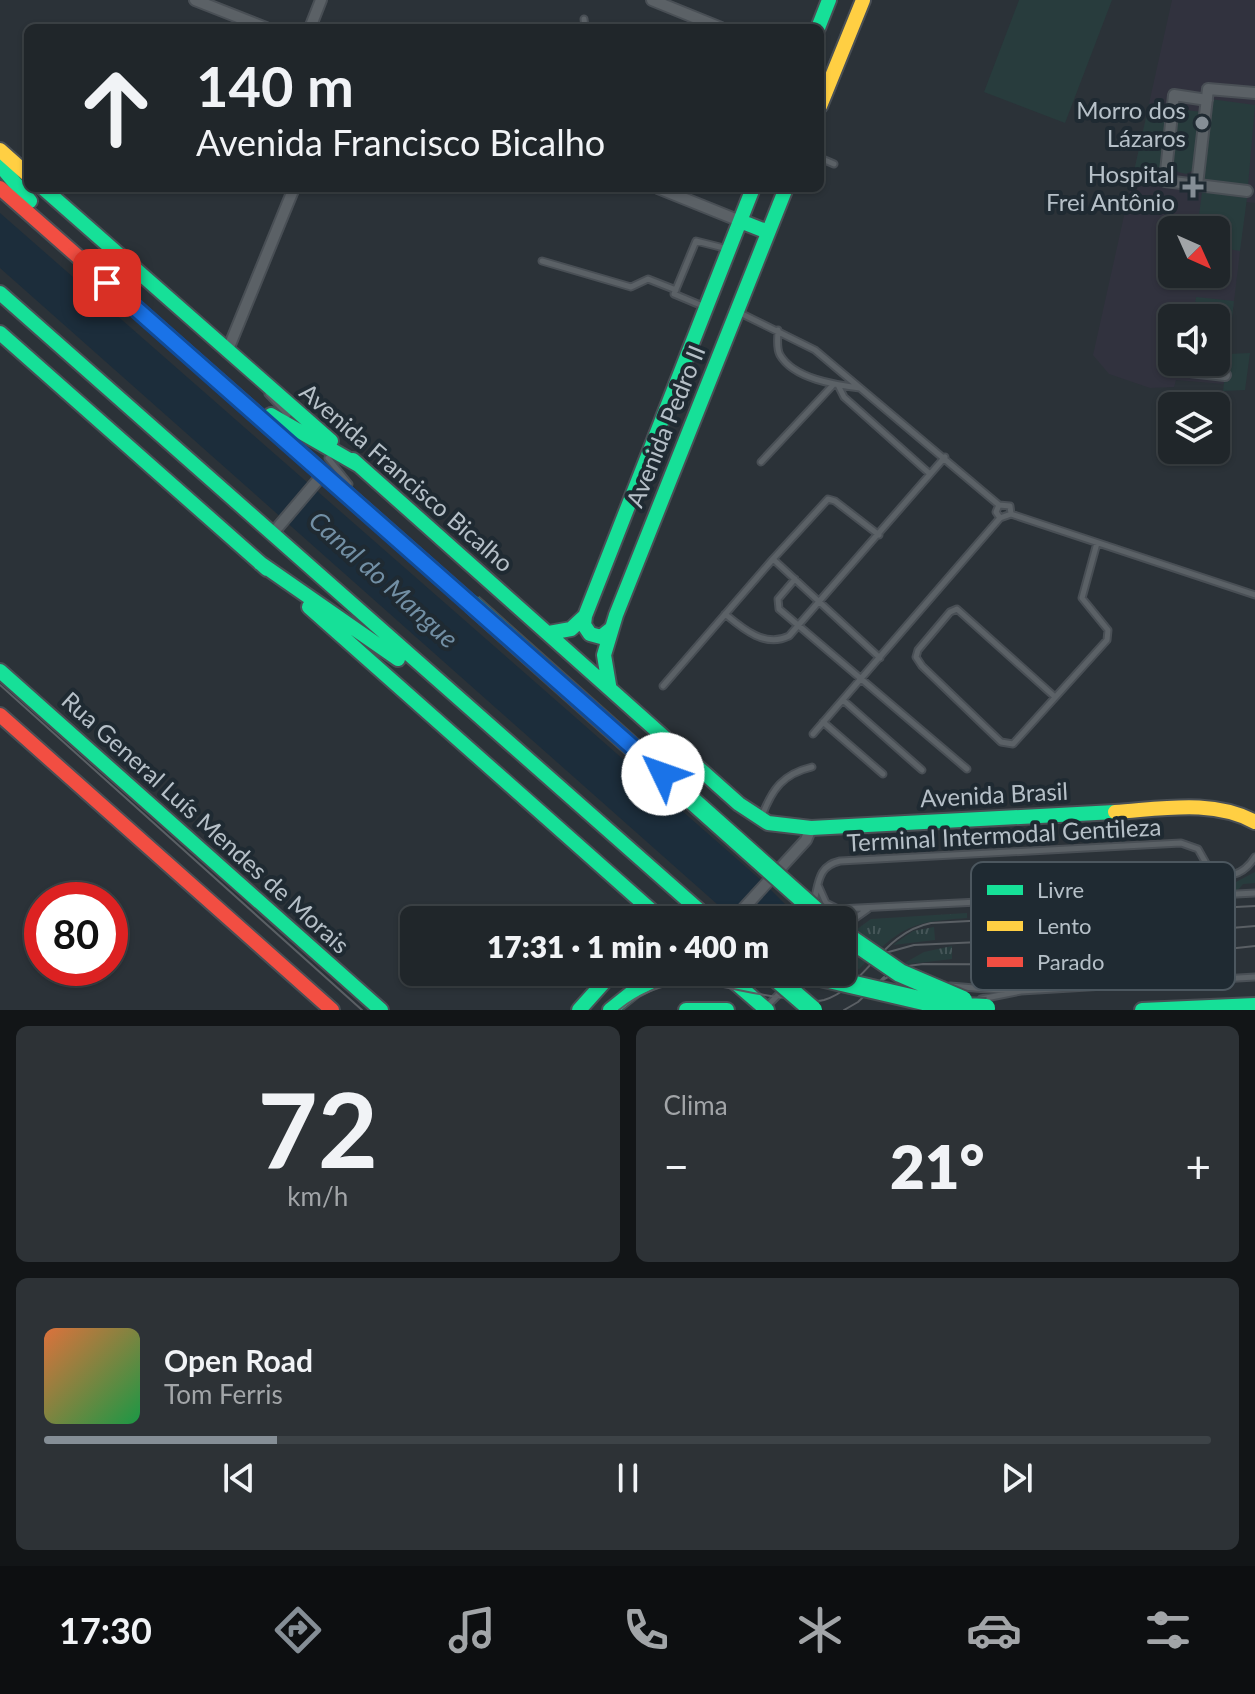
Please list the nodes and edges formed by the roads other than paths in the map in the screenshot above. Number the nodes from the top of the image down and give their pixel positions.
1 (195, 0) edge
2 (321, 0) edge
3 (652, 0) edge
4 (829, 0) edge
5 (863, 0) edge
6 (584, 19) dead end
7 (256, 24) edge
8 (312, 24) edge
9 (585, 24) edge
10 (711, 24) edge
11 (820, 24) edge
12 (827, 70) edge
13 (1255, 93) edge
14 (1207, 100) junction
15 (0, 150) edge
16 (824, 160) edge
17 (834, 164) dead end
18 (0, 165) edge
19 (24, 171) edge
20 (1197, 185) junction
21 (0, 188) edge
22 (1247, 191) dead end
23 (47, 192) edge
24 (293, 192) edge
25 (668, 192) edge
26 (751, 192) edge
27 (784, 192) edge
28 (740, 221) junction
29 (768, 232) junction
30 (728, 249) junction
31 (74, 254) junction
32 (542, 261) dead end
33 (676, 290) junction
34 (0, 293) edge
35 (705, 307) junction
36 (736, 310) junction
37 (778, 330) junction
38 (0, 333) edge
39 (233, 358) junction
40 (836, 385) junction
41 (223, 386) junction
42 (861, 389) junction
43 (311, 439) junction
44 (945, 457) junction
45 (761, 462) dead end
46 (360, 466) junction
47 (930, 474) junction
48 (318, 480) junction
49 (999, 505) junction
50 (1011, 514) junction
51 (1000, 518) junction
52 (278, 527) junction
53 (390, 529) junction
54 (879, 535) junction
55 (1097, 543) junction
56 (773, 559) junction
57 (260, 563) junction
58 (795, 579) junction
59 (1255, 595) edge
60 (821, 603) junction
61 (725, 614) junction
62 (585, 616) junction
63 (799, 628) junction
64 (611, 629) junction
65 (549, 633) junction
66 (880, 658) junction
67 (0, 671) edge
68 (860, 680) junction
69 (440, 683) junction
70 (609, 685) junction
71 (663, 686) dead end
72 (1055, 697) junction
73 (843, 700) junction
74 (0, 715) edge
75 (823, 722) junction
76 (813, 734) dead end
77 (812, 767) dead end
78 (967, 769) dead end
79 (922, 770) dead end
80 (883, 774) dead end
81 (739, 804) joint
82 (761, 820) junction
83 (1253, 824) edge
84 (811, 828) junction
85 (1255, 857) edge
86 (1206, 862) edge
87 (1235, 874) edge
88 (818, 885) junction
89 (1255, 893) edge
90 (1235, 894) edge
91 (971, 902) edge
92 (640, 906) edge
93 (694, 906) edge
94 (746, 906) edge
95 (810, 906) edge
96 (812, 906) edge
97 (873, 907) junction
98 (856, 920) edge
99 (856, 941) edge
100 (1255, 977) edge
101 (1235, 978) edge
102 (600, 986) edge
103 (643, 986) edge
104 (739, 986) edge
105 (785, 986) edge
106 (787, 986) edge
107 (853, 986) edge
108 (971, 988) edge
109 (1004, 990) edge
110 (1038, 990) edge
111 (1021, 991) junction
112 (907, 1003) dead end
113 (1255, 1005) edge
114 (766, 1009) edge
115 (993, 1009) edge
116 (332, 1010) edge
117 (381, 1010) edge
118 (579, 1010) edge
119 (610, 1010) edge
120 (686, 1010) edge
121 (727, 1010) edge
122 (813, 1010) edge
123 (932, 1010) edge
124 (1142, 1010) edge
125 (1164, 1010) edge

1 - 7 street
2 - 8 street
3 - 10 street
4 - 11 main road
5 - 12 main road
6 - 9 lane
13 - 14 street
14 - 20 street
14 - 20 street
15 - 19 main road
16 - 17 lane
18 - 31 main road
20 - 22 street
21 - 31 main road
23 - 39 main road, Avenida Francisco Bicalho
24 - 39 street
25 - 28 street
26 - 28 main road, Avenida Pedro II
27 - 29 main road, Avenida Pedro II
28 - 29 main road
28 - 30 main road, Avenida Pedro II
29 - 36 main road, Avenida Pedro II
30 - 33 lane
30 - 35 main road, Avenida Pedro II
31 - 41 main road
32 - 33 lane
33 - 35 lane
34 - 52 main road
35 - 62 main road, Avenida Pedro II
36 - 37 lane
36 - 64 main road, Avenida Pedro II
37 - 40 lane
37 - 42 lane
38 - 57 main road
39 - 43 lane
39 - 46 main road, Avenida Francisco Bicalho
40 - 42 lane
40 - 45 lane
40 - 47 lane
41 - 43 main road
41 - 48 main road
42 - 44 lane
43 - 46 main road
43 - 53 lane
44 - 47 lane
44 - 49 lane
46 - 65 main road, Avenida Francisco Bicalho
47 - 54 lane
48 - 52 street
48 - 53 main road
49 - 50 lane
49 - 51 lane
50 - 51 lane
50 - 55 lane
51 - 66 lane
52 - 69 main road
53 - 95 main road, bridge
54 - 56 lane
54 - 60 lane
55 - 59 lane
55 - 72 lane
56 - 58 lane
56 - 61 lane
57 - 69 main road
57 - 92 main road
58 - 60 lane
58 - 63 lane
60 - 63 lane
60 - 66 lane
61 - 63 lane
61 - 71 lane
62 - 64 main road
62 - 65 main road
63 - 68 lane
64 - 70 main road, Avenida Pedro II
65 - 70 main road, Avenida Francisco Bicalho
66 - 68 lane
67 - 117 main road, Rua General Luís Mendes de Morais
68 - 73 lane
68 - 78 lane
69 - 93 main road
70 - 81 main road, Avenida Francisco Bicalho
72 - 72 lane
73 - 75 lane
73 - 79 lane
74 - 116 main road
75 - 76 lane
75 - 80 lane
77 - 82 lane
81 - 82 main road, Avenida Brasil
82 - 84 main road, Avenida Brasil
83 - 84 main road, Avenida Brasil
84 - 94 street
85 - 87 lane
86 - 88 lane, Terminal Intermodal Gentileza
88 - 96 lane
88 - 97 lane
89 - 90 lane
91 - 97 lane
97 - 98 lane
99 - 115 main road, bridge
100 - 101 lane
102 - 118 main road
103 - 119 main road
104 - 114 main road
105 - 122 main road, bridge
106 - 114 lane
107 - 115 main road, bridge
108 - 112 lane
109 - 111 lane
110 - 111 lane
111 - 123 lane
113 - 125 main road
120 - 121 main road
124 - 125 main road

